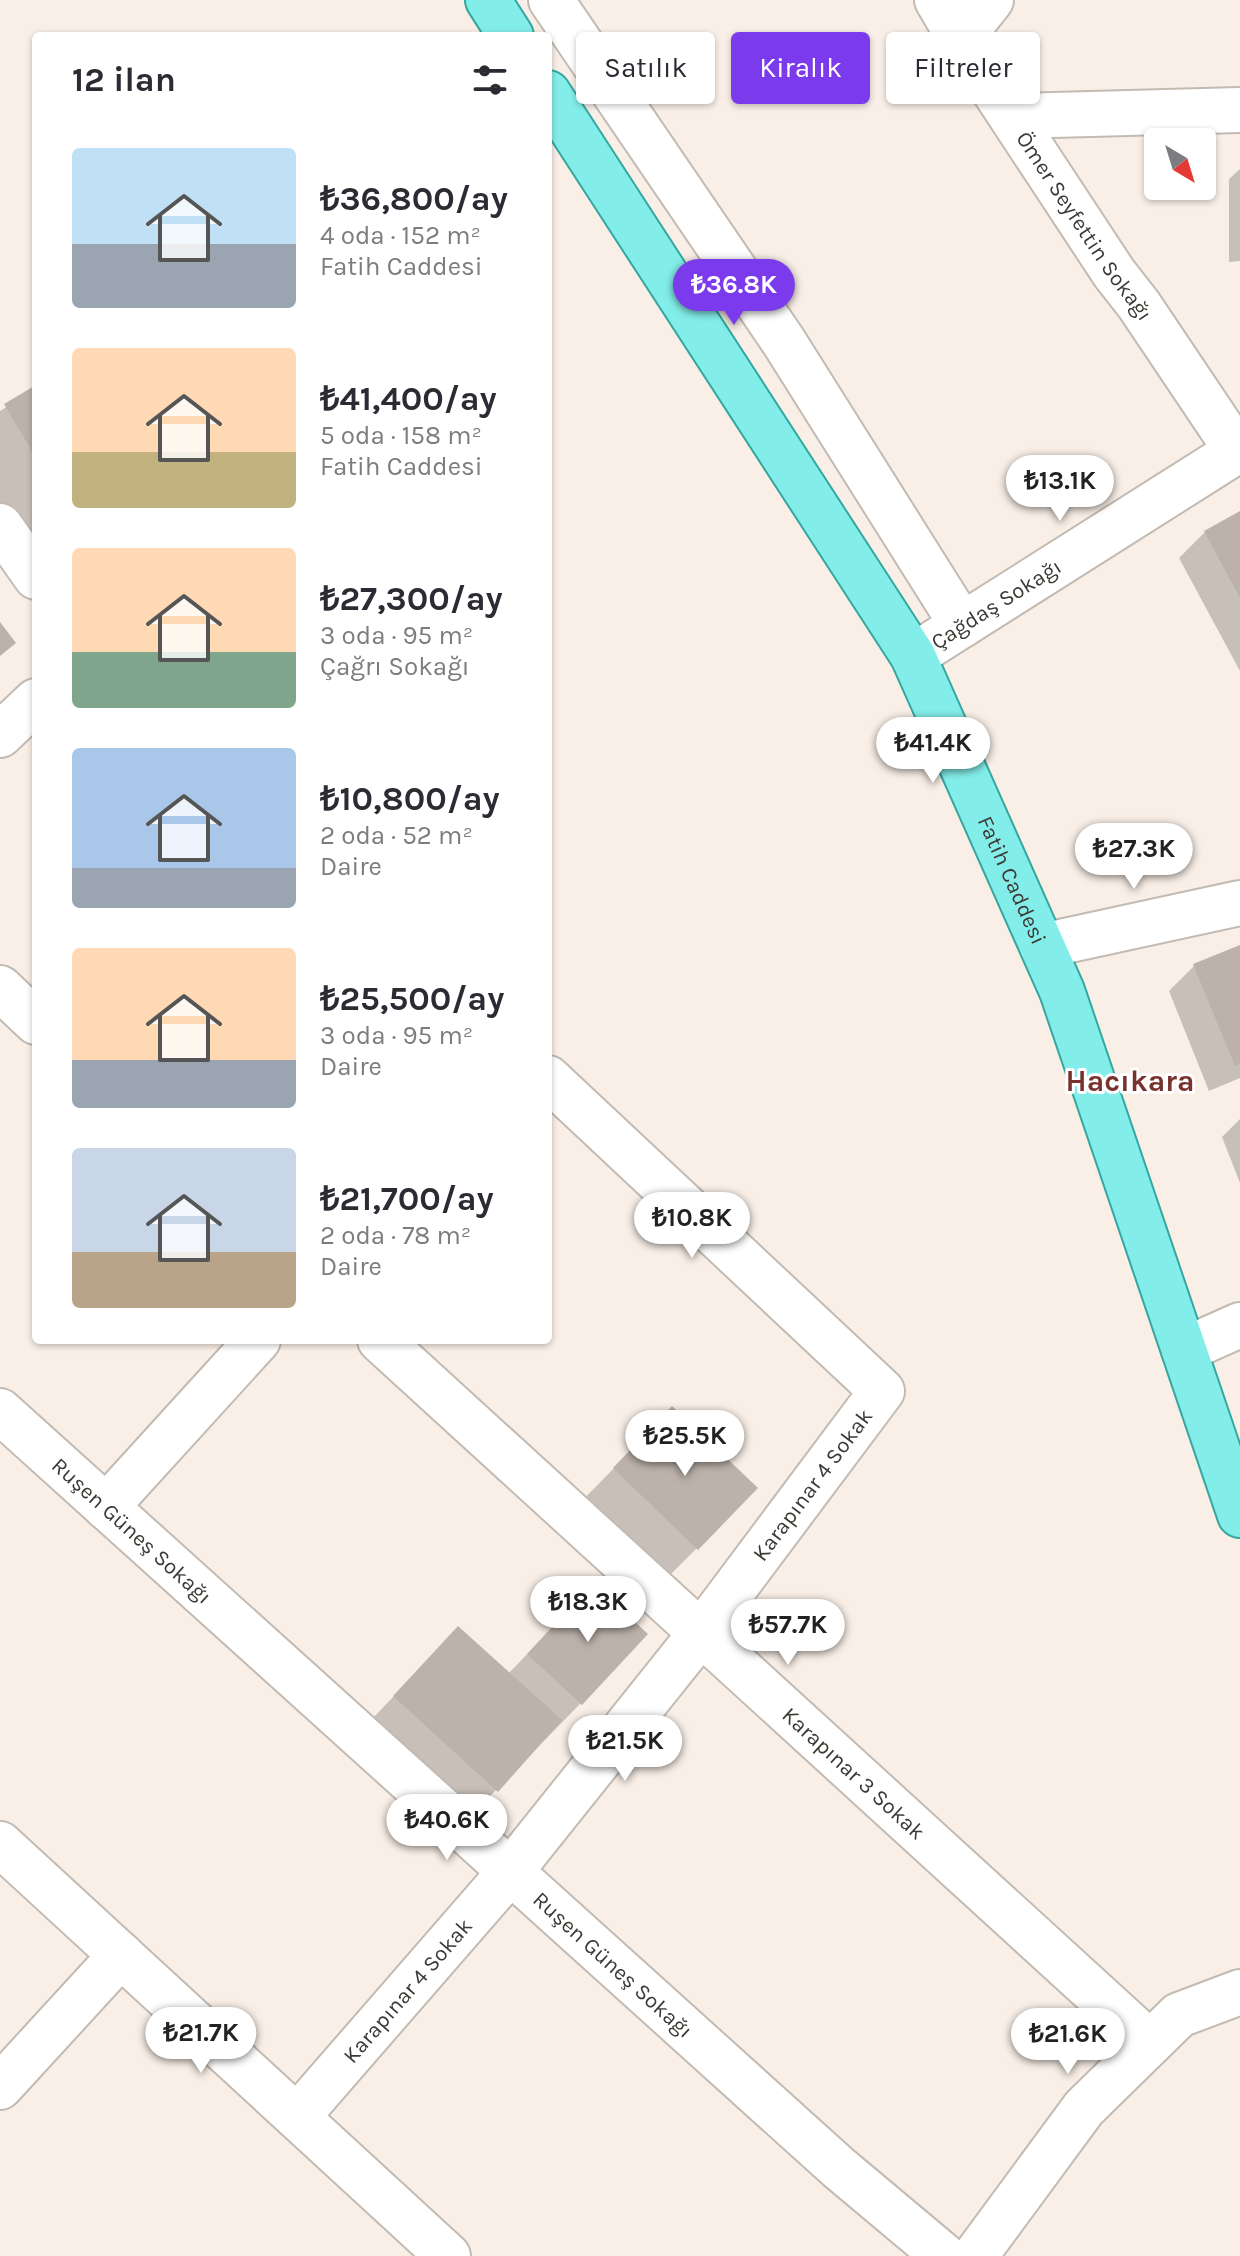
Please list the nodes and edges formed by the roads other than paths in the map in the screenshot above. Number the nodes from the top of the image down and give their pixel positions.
1 (488, 0) edge
2 (551, 0) edge
3 (937, 0) edge
4 (991, 0) edge
5 (508, 32) edge
6 (956, 32) edge
7 (966, 32) edge
8 (552, 99) edge
9 (1004, 104) edge
10 (1240, 110) edge
11 (1012, 116) junction
12 (1238, 450) edge
13 (0, 526) edge
14 (32, 571) edge
15 (962, 625) junction
16 (913, 656) junction
17 (32, 705) edge
18 (0, 735) edge
19 (1240, 903) edge
20 (1042, 946) junction
21 (0, 988) edge
22 (32, 1018) edge
23 (552, 1082) edge
24 (1240, 1325) edge
25 (254, 1344) edge
26 (384, 1344) edge
27 (1184, 1350) junction
28 (0, 1411) edge
29 (106, 1507) junction
30 (1240, 1515) edge
31 (701, 1633) junction
32 (0, 1844) edge
33 (510, 1872) junction
34 (121, 1955) junction
35 (1240, 1992) edge
36 (1150, 2043) junction
37 (0, 2087) edge
38 (297, 2117) junction
39 (448, 2256) edge
40 (944, 2256) edge
41 (975, 2256) edge

1 - 5 main road
2 - 15 street
3 - 6 street, Ömer Seyfettin Sokağı
4 - 7 street
8 - 16 main road, Fatih Caddesi
9 - 11 street, Ömer Seyfettin Sokağı
10 - 11 street
11 - 12 street, Ömer Seyfettin Sokağı
12 - 15 street, Çağdaş Sokağı
13 - 14 street
15 - 16 street, Çağdaş Sokağı
16 - 20 main road, Fatih Caddesi
17 - 18 street
19 - 20 street
20 - 27 main road, Fatih Caddesi
21 - 22 street
23 - 31 street, Karapınar 4 Sokak
24 - 27 street
25 - 29 street
26 - 31 street, Karapınar 3 Sokak
27 - 30 main road, Fatih Caddesi
28 - 29 street, Ruşen Güneş Sokağı
29 - 33 street, Ruşen Güneş Sokağı
31 - 33 street, Karapınar 4 Sokak
31 - 36 street, Karapınar 3 Sokak
32 - 34 street
33 - 38 street, Karapınar 4 Sokak
33 - 40 street, Ruşen Güneş Sokağı
34 - 37 street
34 - 38 street
35 - 36 street
36 - 41 street
38 - 39 street

